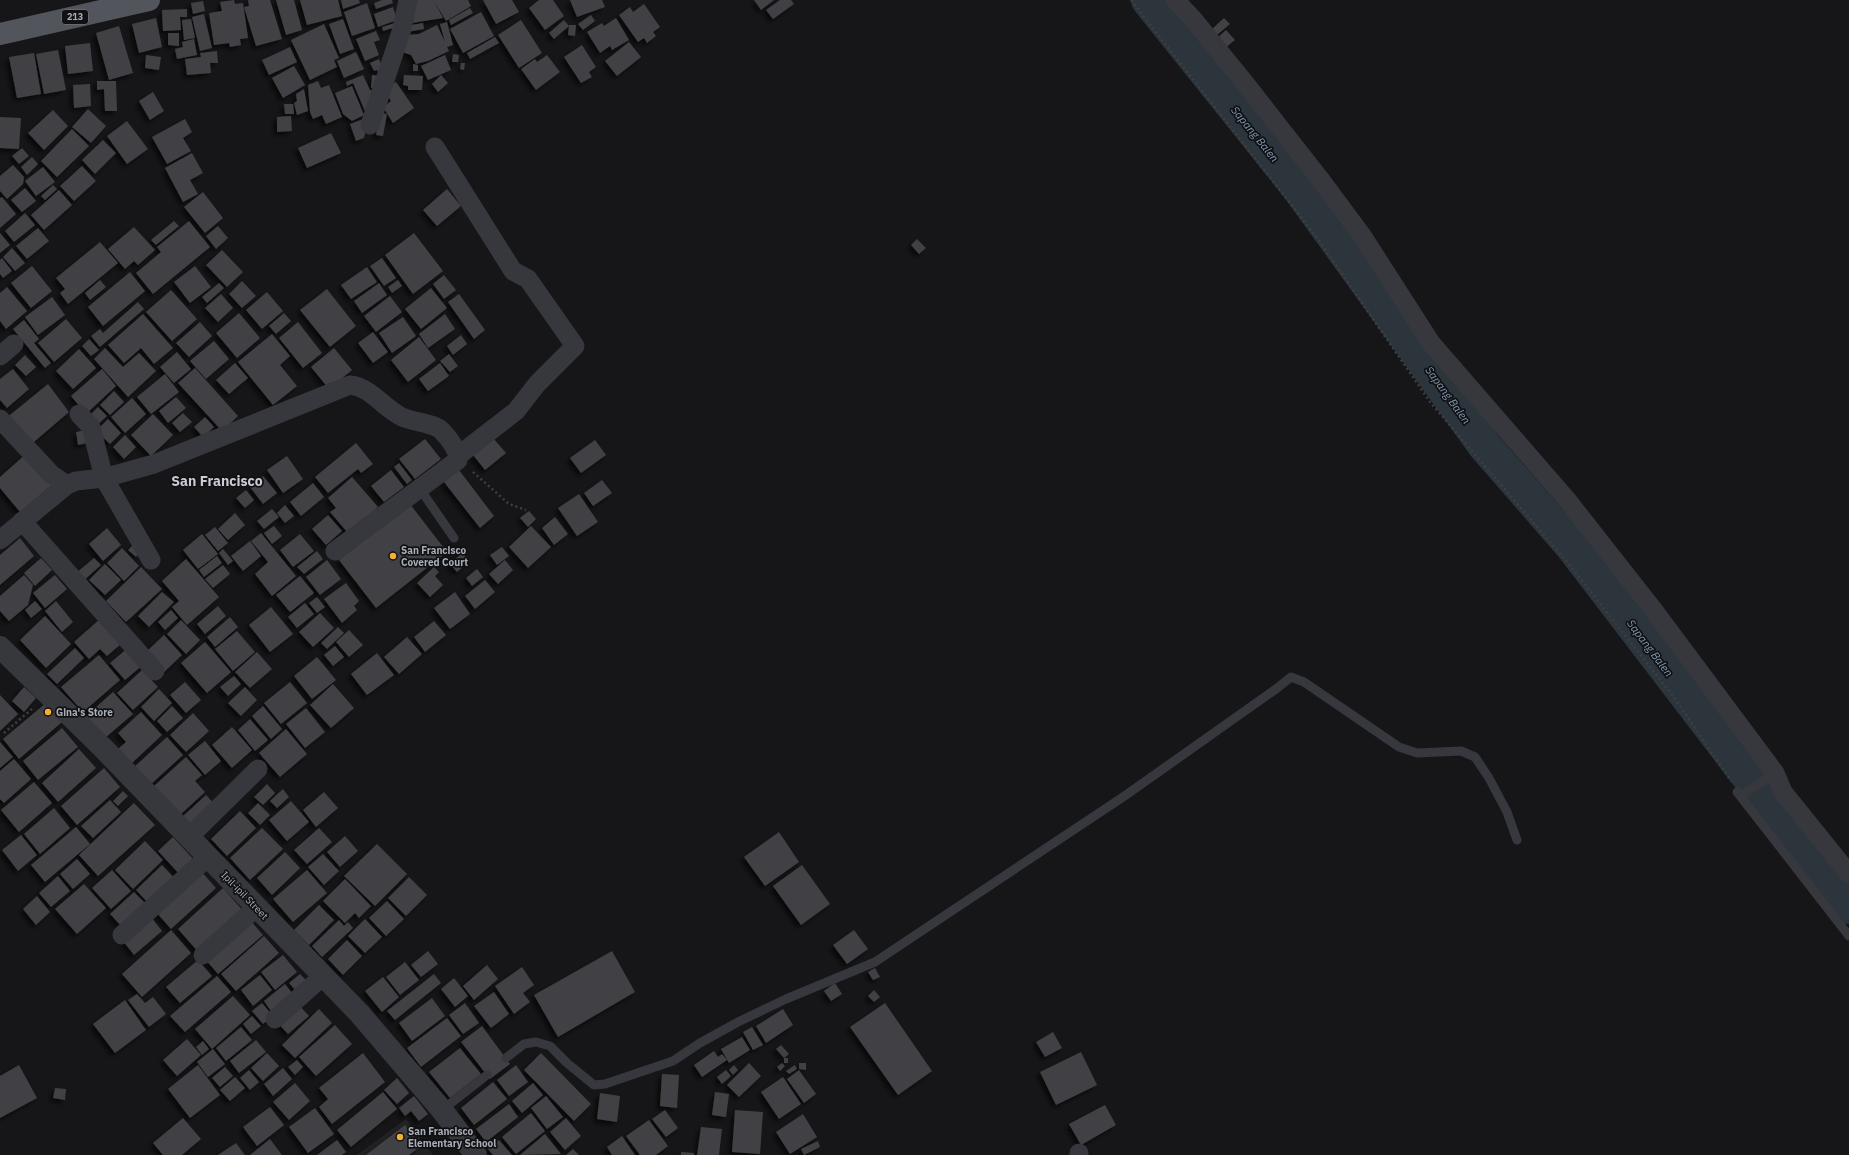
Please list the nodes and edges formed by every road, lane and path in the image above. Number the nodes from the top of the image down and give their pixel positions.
1 (149, 0) edge
2 (408, 0) edge
3 (1131, 0) edge
4 (1175, 0) edge
5 (0, 34) edge
6 (370, 125) dead end
7 (435, 147) dead end
8 (79, 414) dead end
9 (0, 419) edge
10 (459, 458) junction
11 (104, 478) junction
12 (67, 485) junction
13 (420, 489) junction
14 (526, 510) dead end
15 (8, 529) edge
16 (454, 538) dead end
17 (334, 552) dead end
18 (151, 560) dead end
19 (0, 647) edge
20 (155, 671) dead end
21 (49, 694) junction
22 (4, 733) dead end
23 (258, 769) dead end
24 (1775, 773) junction
25 (1739, 794) junction
26 (189, 837) junction
27 (1517, 840) dead end
28 (208, 857) junction
29 (1849, 874) edge
30 (257, 907) junction
31 (122, 935) dead end
32 (1849, 936) edge
33 (203, 955) dead end
34 (323, 976) junction
35 (275, 1019) dead end
36 (506, 1058) dead end
37 (487, 1075) dead end
38 (442, 1110) junction
39 (476, 1155) edge

1 - 5 main road, 213
2 - 6 street
3 - 25 path
4 - 24 street
7 - 10 street
8 - 11 street
9 - 12 street
10 - 11 street
10 - 13 street
10 - 14 path
11 - 12 street
11 - 18 street
12 - 15 street
13 - 16 lane
13 - 17 street
15 - 20 street
19 - 21 street, Ipil-ipil Street
21 - 22 path
21 - 26 street, Ipil-ipil Street
23 - 26 street
24 - 25 lane
24 - 29 street
25 - 32 lane
26 - 28 street, Ipil-ipil Street
27 - 36 lane
28 - 30 street, Ipil-ipil Street
28 - 31 street
30 - 33 street
30 - 34 street, Ipil-ipil Street
34 - 35 street
34 - 38 street, Ipil-ipil Street
37 - 38 lane
38 - 39 street, Ipil-ipil Street

